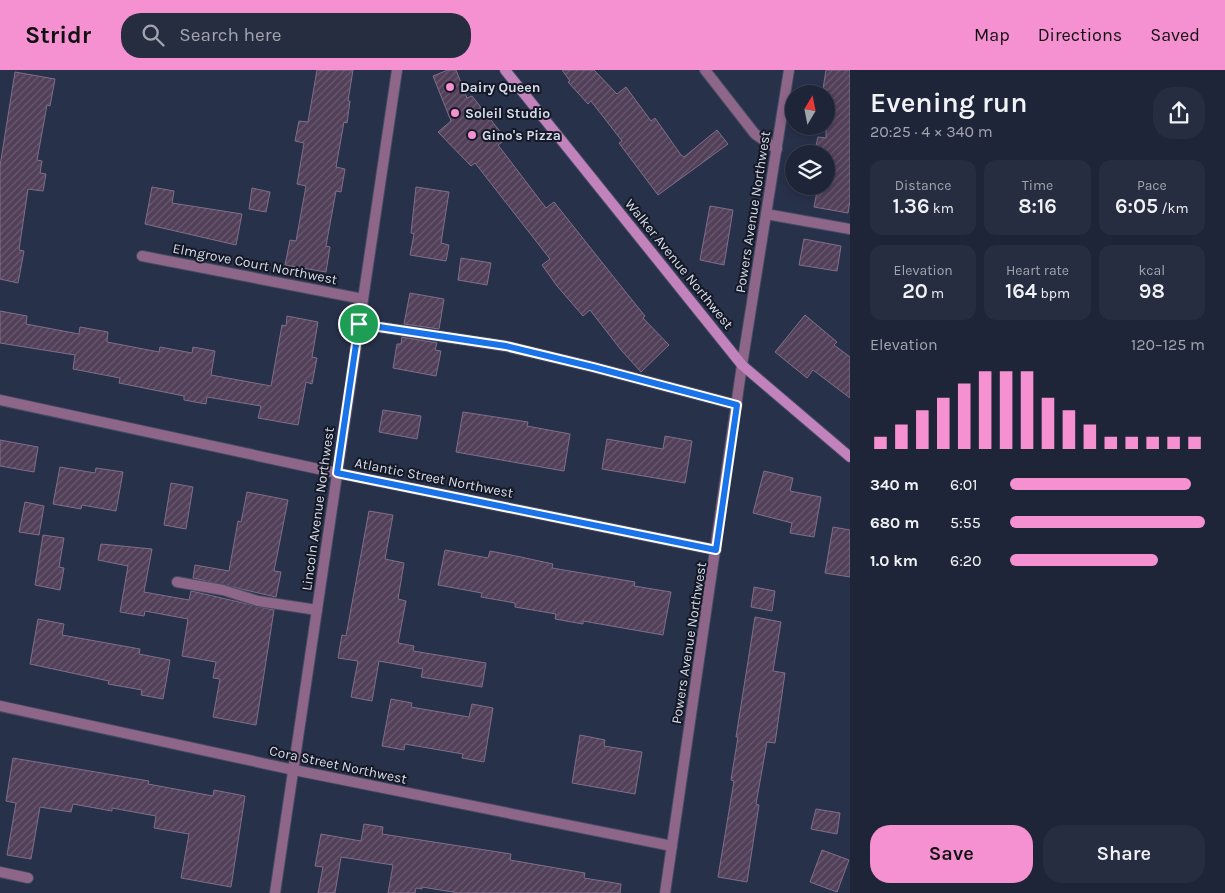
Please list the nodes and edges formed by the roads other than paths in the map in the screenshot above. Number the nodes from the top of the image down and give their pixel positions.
1 (397, 70) edge
2 (504, 70) edge
3 (705, 70) edge
4 (789, 70) edge
5 (777, 149) junction
6 (766, 214) junction
7 (850, 229) edge
8 (142, 256) dead end
9 (363, 298) junction
10 (359, 324) junction
11 (742, 365) junction
12 (0, 400) edge
13 (737, 405) junction
14 (850, 457) edge
15 (337, 473) junction
16 (716, 550) junction
17 (177, 582) dead end
18 (317, 610) junction
19 (0, 706) edge
20 (294, 770) junction
21 (672, 846) junction
22 (0, 872) edge
23 (28, 878) dead end
24 (275, 893) edge
25 (665, 893) edge

1 - 9 street, Lincoln Avenue Northwest
2 - 11 main road, Walker Avenue Northwest
3 - 5 street
4 - 5 street, Powers Avenue Northwest
5 - 6 street, Powers Avenue Northwest
6 - 7 street
6 - 11 street, Powers Avenue Northwest
8 - 9 street, Elmgrove Court Northwest
9 - 10 street, Lincoln Avenue Northwest
10 - 13 street
10 - 15 street, Lincoln Avenue Northwest
11 - 13 street, Powers Avenue Northwest
11 - 14 main road, Walker Avenue Northwest
12 - 15 street, Atlantic Street Northwest
13 - 16 street, Powers Avenue Northwest
15 - 16 street, Atlantic Street Northwest
15 - 18 street, Lincoln Avenue Northwest
16 - 21 street, Powers Avenue Northwest
17 - 18 street
18 - 20 street, Lincoln Avenue Northwest
19 - 20 street, Cora Street Northwest
20 - 21 street, Cora Street Northwest
20 - 24 street, Lincoln Avenue Northwest
21 - 25 street, Powers Avenue Northwest
22 - 23 street

